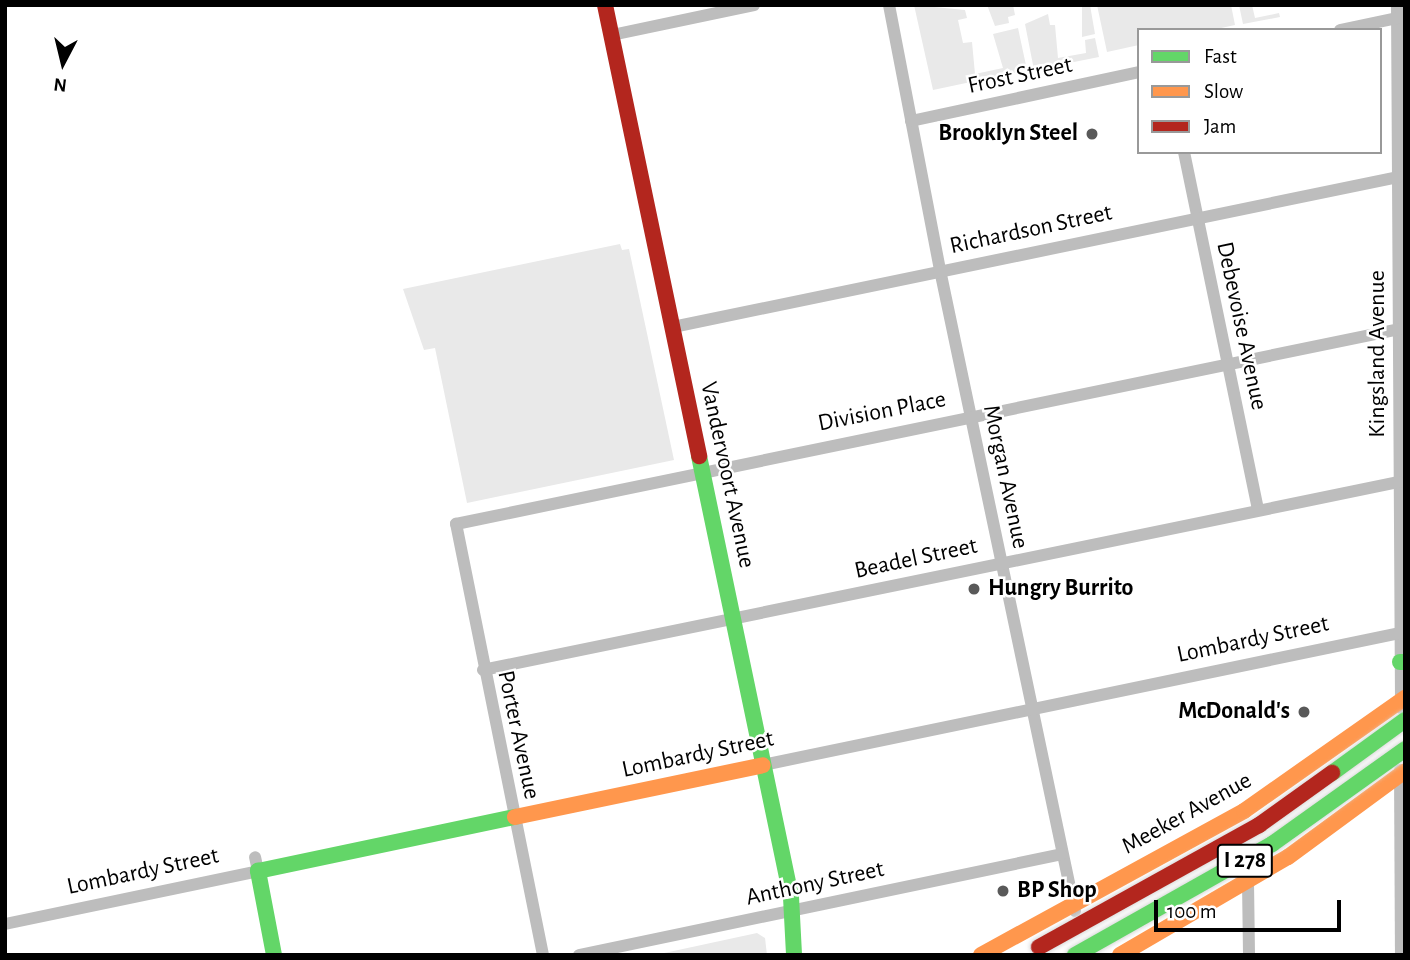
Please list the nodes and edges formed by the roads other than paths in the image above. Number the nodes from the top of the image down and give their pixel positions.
1 (605, 5) edge
2 (754, 5) edge
3 (889, 5) edge
4 (1400, 10) edge
5 (1346, 28) edge
6 (612, 35) junction
7 (1137, 72) edge
8 (911, 121) junction
9 (1401, 129) edge
10 (1184, 154) edge
11 (1398, 177) junction
12 (1197, 217) junction
13 (940, 270) junction
14 (673, 327) junction
15 (1399, 329) junction
16 (1227, 363) junction
17 (1402, 392) edge
18 (971, 416) junction
19 (704, 472) junction
20 (1399, 482) junction
21 (1258, 508) junction
22 (456, 524) joint
23 (1001, 563) junction
24 (733, 618) junction
25 (1401, 633) junction
26 (1402, 662) edge
27 (483, 670) junction
28 (1402, 700) edge
29 (1030, 709) junction
30 (1405, 720) edge
31 (1405, 728) edge
32 (1405, 740) edge
33 (1405, 749) edge
34 (763, 765) junction
35 (1402, 773) edge
36 (514, 817) junction
37 (1061, 854) junction
38 (256, 864) junction
39 (1248, 882) junction
40 (1073, 904) junction
41 (792, 911) junction
42 (5, 923) edge
43 (1040, 947) dead end
44 (274, 955) edge
45 (543, 955) edge
46 (579, 955) edge
47 (794, 955) edge
48 (981, 955) edge
49 (1075, 955) edge
50 (1089, 955) edge
51 (1120, 955) edge
52 (1249, 955) edge
53 (1401, 955) edge

1 - 6 main road, Vandervoort Avenue
2 - 6 street
3 - 8 street, Morgan Avenue
4 - 5 street
4 - 9 street, Kingsland Avenue
6 - 14 main road, Vandervoort Avenue
7 - 8 street, Frost Street
8 - 13 street, Morgan Avenue
9 - 11 street, Kingsland Avenue
10 - 12 street, Debevoise Avenue
11 - 12 street, Richardson Street
11 - 15 street, Kingsland Avenue
12 - 13 street, Richardson Street
12 - 16 street, Debevoise Avenue
13 - 14 street, Richardson Street
13 - 18 street, Morgan Avenue
14 - 19 main road, Vandervoort Avenue
15 - 16 street, Division Place
15 - 17 street, Kingsland Avenue
16 - 18 street, Division Place
16 - 21 street, Debevoise Avenue
17 - 20 street, Kingsland Avenue
18 - 19 street, Division Place
18 - 23 street, Morgan Avenue
19 - 22 street, Division Place
19 - 24 main road, Vandervoort Avenue
20 - 21 street, Beadel Street
20 - 25 street, Kingsland Avenue
21 - 23 street, Beadel Street
22 - 27 street, Porter Avenue
23 - 24 street, Beadel Street
23 - 29 street, Morgan Avenue
24 - 27 street, Beadel Street
24 - 34 main road, Vandervoort Avenue
25 - 26 street, Kingsland Avenue
25 - 29 street, Lombardy Street
26 - 28 street, Kingsland Avenue
27 - 36 street, Porter Avenue
28 - 31 street, Kingsland Avenue
28 - 35 street, Kingsland Avenue
28 - 40 main road, Meeker Avenue
29 - 34 street, Lombardy Street
29 - 37 street, Morgan Avenue
30 - 43 main road, I 278, bridge
32 - 35 street, Kingsland Avenue
33 - 49 main road, I 278, bridge
34 - 36 main road, Lombardy Street
34 - 41 main road, Vandervoort Avenue
35 - 39 main road
35 - 53 street, Kingsland Avenue
36 - 38 main road, Lombardy Street
36 - 45 street, Porter Avenue
37 - 40 street, Morgan Avenue
37 - 41 street, Anthony Street
38 - 42 street, Lombardy Street
38 - 44 main road
39 - 51 main road
39 - 52 street
40 - 48 main road, Meeker Avenue
40 - 50 street, Morgan Avenue
41 - 46 street, Anthony Street
41 - 47 main road, Vandervoort Avenue

